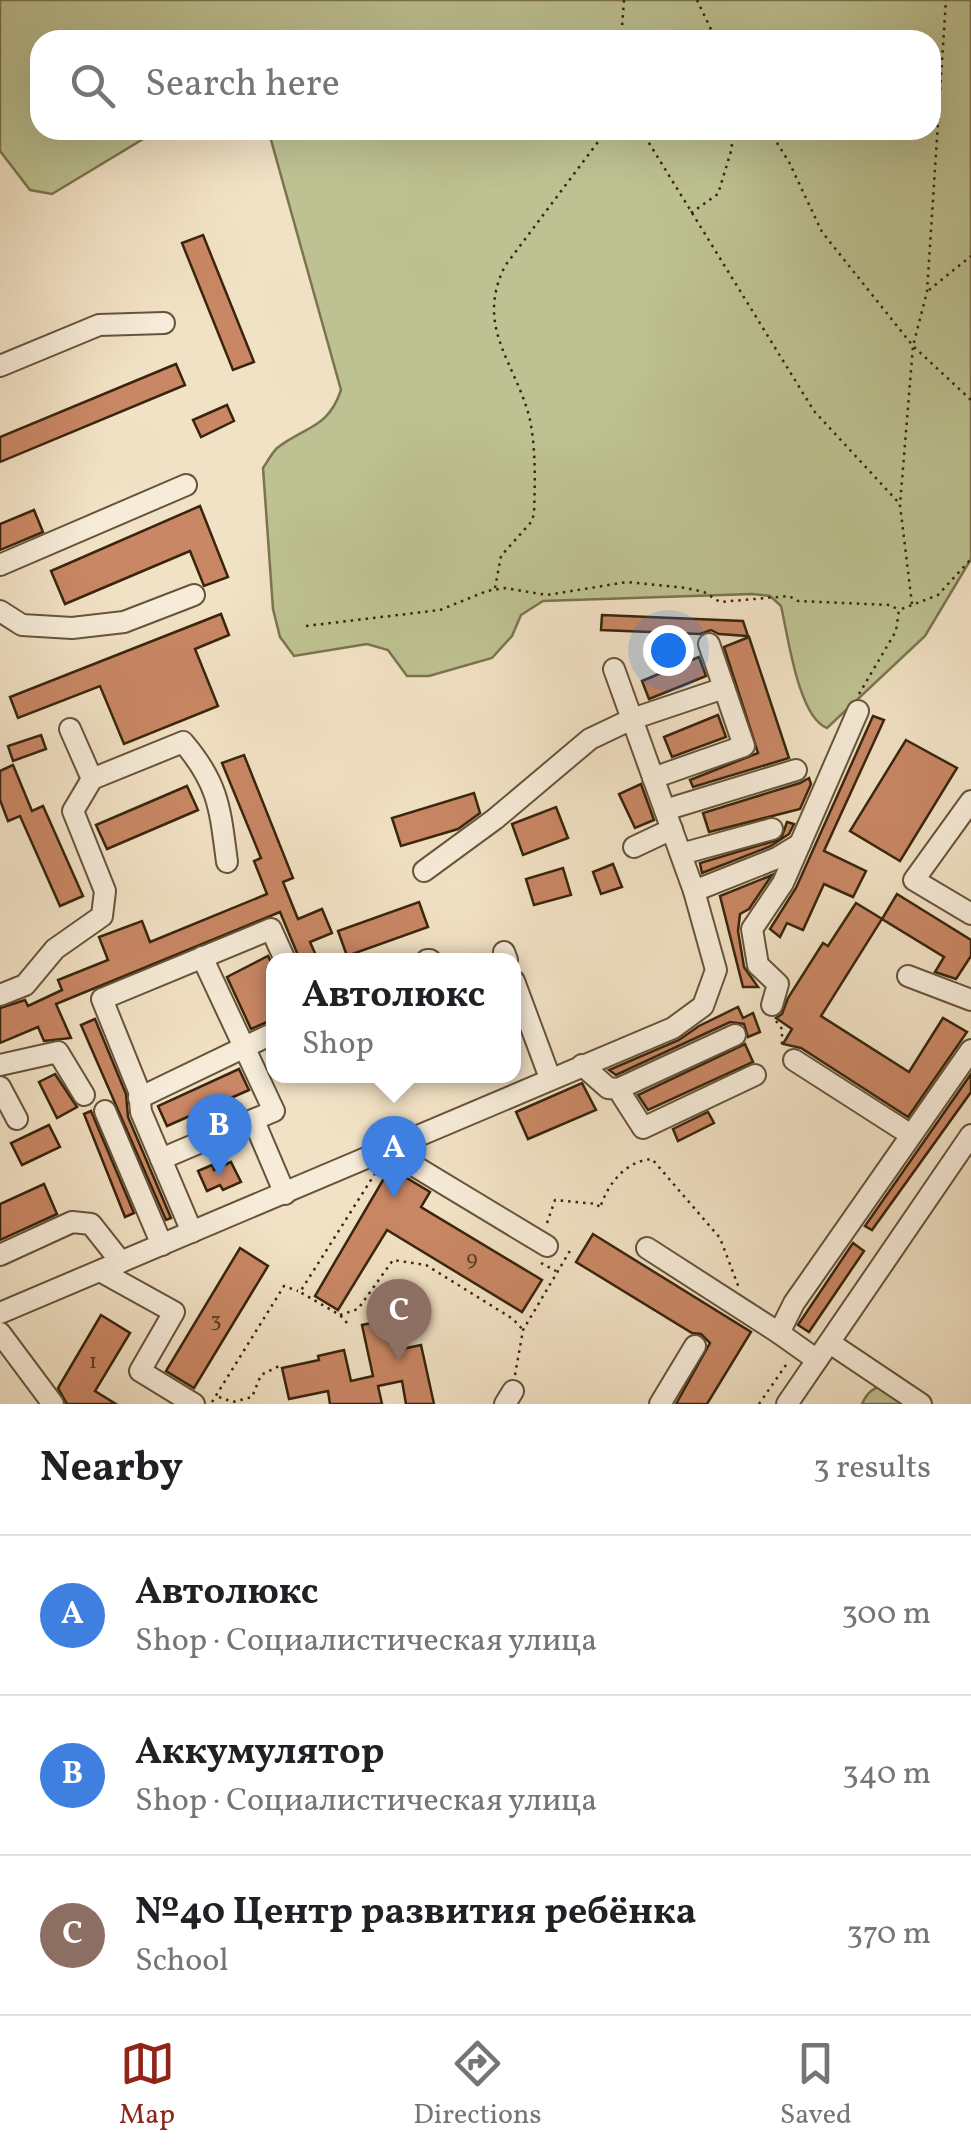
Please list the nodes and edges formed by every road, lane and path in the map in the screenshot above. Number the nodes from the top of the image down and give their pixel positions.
1 (624, 0) edge
2 (697, 0) edge
3 (946, 0) edge
4 (622, 30) edge
5 (711, 30) edge
6 (941, 77) edge
7 (600, 140) edge
8 (647, 140) edge
9 (732, 140) edge
10 (775, 140) edge
11 (937, 140) edge
12 (690, 214) junction
13 (971, 256) edge
14 (927, 292) junction
15 (164, 324) dead end
16 (913, 346) junction
17 (0, 366) edge
18 (971, 400) edge
19 (186, 485) dead end
20 (900, 504) junction
21 (971, 559) edge
22 (0, 565) edge
23 (495, 590) junction
24 (194, 595) dead end
25 (912, 604) junction
26 (898, 610) junction
27 (0, 611) edge
28 (306, 626) dead end
29 (709, 644) dead end
30 (614, 669) dead end
31 (724, 688) junction
32 (858, 710) joint
33 (632, 719) junction
34 (70, 729) dead end
35 (796, 770) dead end
36 (654, 778) junction
37 (92, 779) junction
38 (971, 801) edge
39 (668, 820) junction
40 (772, 829) dead end
41 (800, 844) junction
42 (634, 847) dead end
43 (681, 854) junction
44 (227, 862) dead end
45 (424, 871) dead end
46 (694, 890) junction
47 (971, 914) edge
48 (282, 953) edge
49 (202, 958) junction
50 (908, 976) dead end
51 (970, 995) edge
52 (0, 996) edge
53 (521, 1000) edge
54 (772, 1005) joint
55 (735, 1034) dead end
56 (266, 1037) edge
57 (246, 1048) junction
58 (971, 1050) edge
59 (794, 1060) joint
60 (582, 1065) junction
61 (0, 1066) edge
62 (755, 1075) dead end
63 (550, 1078) junction
64 (0, 1086) edge
65 (618, 1089) junction
66 (84, 1095) dead end
67 (139, 1098) junction
68 (105, 1112) dead end
69 (17, 1119) dead end
70 (254, 1121) junction
71 (911, 1135) junction
72 (971, 1135) edge
73 (384, 1158) junction
74 (161, 1159) junction
75 (285, 1194) junction
76 (192, 1232) junction
77 (162, 1245) junction
78 (648, 1248) dead end
79 (542, 1249) junction
80 (571, 1249) dead end
81 (0, 1256) edge
82 (121, 1262) junction
83 (100, 1271) junction
84 (558, 1272) junction
85 (300, 1292) junction
86 (0, 1313) edge
87 (749, 1313) junction
88 (340, 1315) junction
89 (347, 1323) dead end
90 (523, 1330) junction
91 (0, 1333) edge
92 (779, 1333) junction
93 (694, 1346) dead end
94 (824, 1352) junction
95 (788, 1362) dead end
96 (282, 1365) dead end
97 (219, 1397) dead end
98 (508, 1398) edge
99 (53, 1404) edge
100 (194, 1404) edge
101 (211, 1404) edge
102 (660, 1404) edge
103 (758, 1404) edge
104 (787, 1404) edge
105 (921, 1404) edge

1 - 4 path
2 - 5 path
3 - 6 path
7 - 23 path
8 - 12 path
9 - 12 path
10 - 16 path
11 - 14 path
12 - 20 path
13 - 14 path
14 - 16 path
15 - 17 street
16 - 18 path
16 - 20 path
19 - 22 street
20 - 25 path
21 - 25 path
23 - 26 path
23 - 28 path
24 - 27 street
25 - 26 path
26 - 32 path
29 - 31 street
30 - 33 street
31 - 33 street
31 - 36 street
32 - 41 street
33 - 36 street
33 - 45 street
34 - 37 street
35 - 39 street
36 - 39 street
37 - 44 street
37 - 52 street
38 - 47 street
39 - 42 street
39 - 43 street
40 - 43 street
41 - 46 street
41 - 54 street
43 - 46 street
46 - 60 street
48 - 49 street
49 - 57 street
49 - 67 street
50 - 51 street
53 - 63 street
54 - 59 path
55 - 65 street
56 - 57 street
57 - 67 street
57 - 70 street
58 - 71 street
59 - 71 street
60 - 63 street
60 - 65 street
61 - 66 street
62 - 65 street
63 - 73 street
64 - 69 street
67 - 74 street
68 - 77 street
70 - 74 street
70 - 75 street
71 - 92 street
72 - 94 street
73 - 75 street
73 - 79 street
73 - 85 path
74 - 76 street
75 - 76 street
76 - 77 street
77 - 82 street
78 - 87 street
79 - 84 path
79 - 87 path
80 - 84 path
81 - 82 street
82 - 83 street
83 - 86 street
83 - 100 street
84 - 90 path
85 - 88 path
85 - 101 path
87 - 92 street
88 - 89 path
88 - 90 path
90 - 98 path
91 - 99 street
92 - 94 street
93 - 102 street
94 - 104 street
94 - 105 street
95 - 103 path
96 - 97 path

